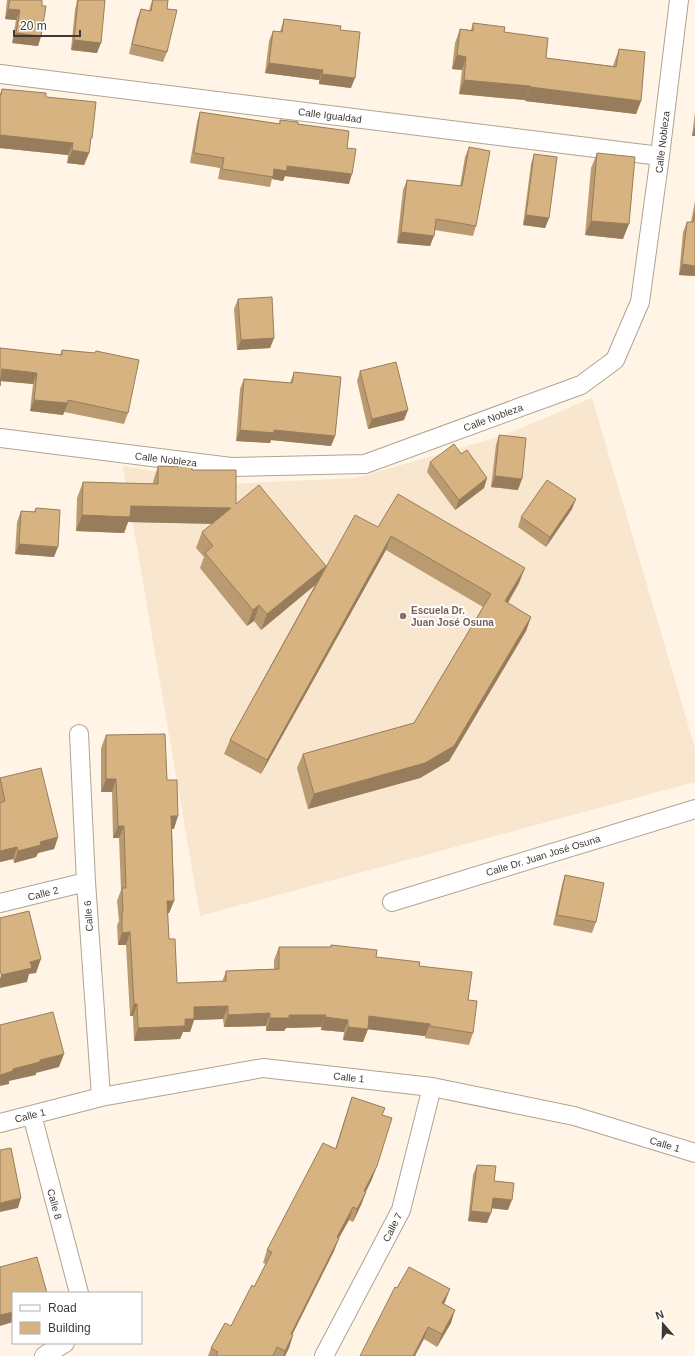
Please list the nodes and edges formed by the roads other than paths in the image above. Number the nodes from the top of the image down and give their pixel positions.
1 (679, 0) edge
2 (0, 74) edge
3 (660, 156) junction
4 (0, 438) edge
5 (79, 734) dead end
6 (695, 809) edge
7 (86, 882) junction
8 (392, 902) dead end
9 (0, 903) edge
10 (432, 1087) junction
11 (101, 1098) junction
12 (32, 1115) junction
13 (0, 1123) edge
14 (695, 1153) edge
15 (79, 1292) edge
16 (63, 1344) edge
17 (44, 1356) edge
18 (324, 1356) edge

1 - 3 street, Calle Nobleza
2 - 3 street, Calle Igualdad
3 - 4 street, Calle Nobleza
5 - 7 street, Calle 6
6 - 8 street, Calle Dr. Juan José Osuna
7 - 9 street, Calle 2
7 - 11 street, Calle 6
10 - 11 street, Calle 1
10 - 14 street, Calle 1
10 - 18 street, Calle 7
11 - 12 street, Calle 1
12 - 13 street, Calle 1
12 - 15 street, Calle 8
16 - 17 street

